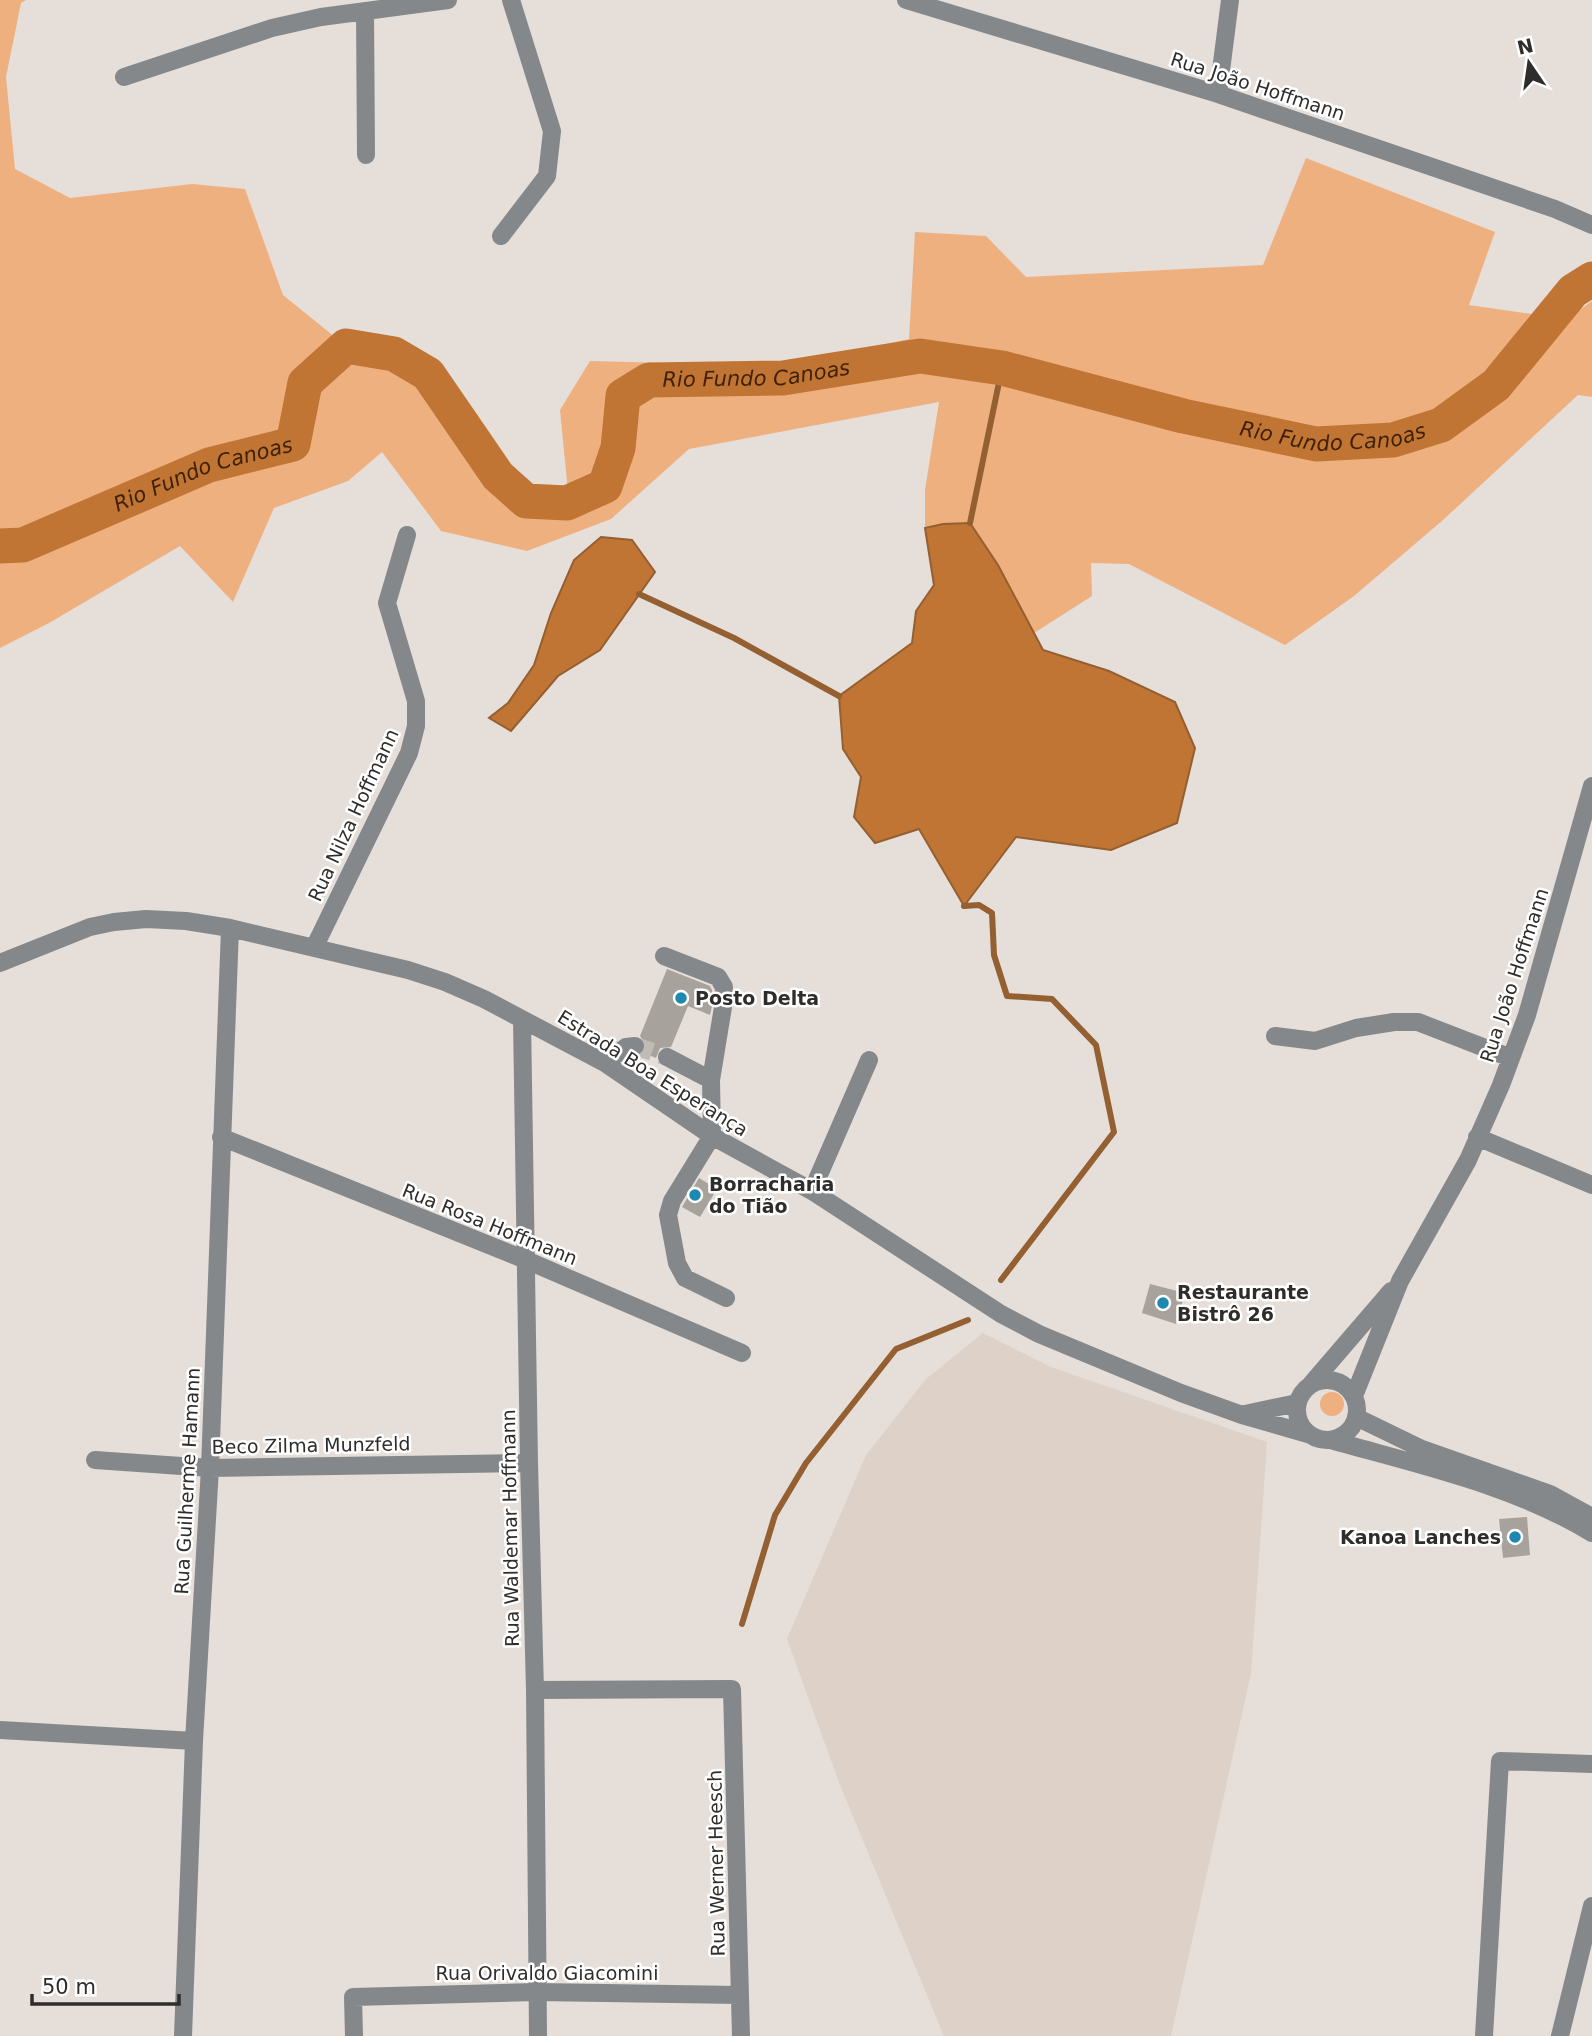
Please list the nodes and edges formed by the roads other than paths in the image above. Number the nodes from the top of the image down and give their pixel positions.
1 (448, 0) edge
2 (511, 0) edge
3 (906, 0) edge
4 (1230, 0) edge
5 (365, 11) junction
6 (124, 77) dead end
7 (1218, 94) junction
8 (366, 155) dead end
9 (1592, 225) edge
10 (501, 236) dead end
11 (407, 535) dead end
12 (1592, 786) edge
13 (230, 928) junction
14 (314, 948) junction
15 (664, 956) dead end
16 (0, 962) edge
17 (522, 1019) junction
18 (1275, 1035) dead end
19 (635, 1046) dead end
20 (667, 1058) tunnel mouth
21 (1511, 1058) junction
22 (869, 1060) dead end
23 (605, 1063) junction
24 (711, 1080) junction
25 (712, 1136) junction
26 (221, 1137) junction
27 (1477, 1138) junction
28 (1592, 1185) edge
29 (812, 1191) junction
30 (526, 1260) junction
31 (1400, 1281) junction
32 (726, 1298) dead end
33 (742, 1353) dead end
34 (1310, 1384) junction
35 (1354, 1396) junction
36 (1297, 1403) junction
37 (1242, 1415) junction
38 (1356, 1417) junction
39 (1308, 1434) junction
40 (1331, 1440) junction
41 (95, 1460) dead end
42 (529, 1463) junction
43 (210, 1468) junction
44 (1592, 1517) edge
45 (1592, 1533) edge
46 (535, 1690) junction
47 (0, 1730) edge
48 (194, 1741) junction
49 (1592, 1764) edge
50 (1592, 1906) edge
51 (536, 1992) junction
52 (740, 1995) junction
53 (183, 2036) edge
54 (354, 2036) edge
55 (538, 2036) edge
56 (741, 2036) edge
57 (1485, 2036) edge
58 (1560, 2036) edge

1 - 5 street
2 - 10 street
3 - 7 street, Rua João Hoffmann
4 - 7 street
5 - 6 street
5 - 8 street
7 - 9 street, Rua João Hoffmann
11 - 14 street, Rua Nilza Hoffmann
12 - 21 street, Rua João Hoffmann
13 - 14 street, Estrada Boa Esperança
13 - 16 street, Estrada Boa Esperança
13 - 26 street, Rua Guilherme Hamann
14 - 17 street, Estrada Boa Esperança
15 - 24 street
17 - 23 street, Estrada Boa Esperança
17 - 30 street, Rua Waldemar Hoffmann
18 - 21 street
19 - 23 street
20 - 24 street
21 - 27 street, Rua João Hoffmann
22 - 29 street
23 - 25 street, Estrada Boa Esperança
24 - 25 street
25 - 29 street, Estrada Boa Esperança
25 - 32 street
26 - 30 street, Rua Rosa Hoffmann
26 - 43 street, Rua Guilherme Hamann
27 - 28 street
27 - 31 street, Rua João Hoffmann
29 - 37 street, Estrada Boa Esperança
30 - 33 street, Rua Rosa Hoffmann
30 - 42 street, Rua Waldemar Hoffmann
31 - 34 street, Rua João Hoffmann
31 - 35 street, Rua João Hoffmann
34 - 35 street
34 - 36 street
35 - 38 street
36 - 37 street
36 - 39 street
37 - 39 street, Estrada Boa Esperança
38 - 40 street
38 - 44 street
39 - 40 street
40 - 45 street
41 - 43 street, Beco Zilma Munzfeld
42 - 43 street, Beco Zilma Munzfeld
42 - 46 street, Rua Waldemar Hoffmann
43 - 48 street, Rua Guilherme Hamann
46 - 51 street, Rua Waldemar Hoffmann
46 - 52 street, Rua Werner Heesch
47 - 48 street
48 - 53 street, Rua Guilherme Hamann
49 - 57 street
50 - 58 street
51 - 52 street, Rua Orivaldo Giacomini
51 - 54 street, Rua Orivaldo Giacomini
51 - 55 street, Rua Waldemar Hoffmann
52 - 56 street, Rua Werner Heesch

